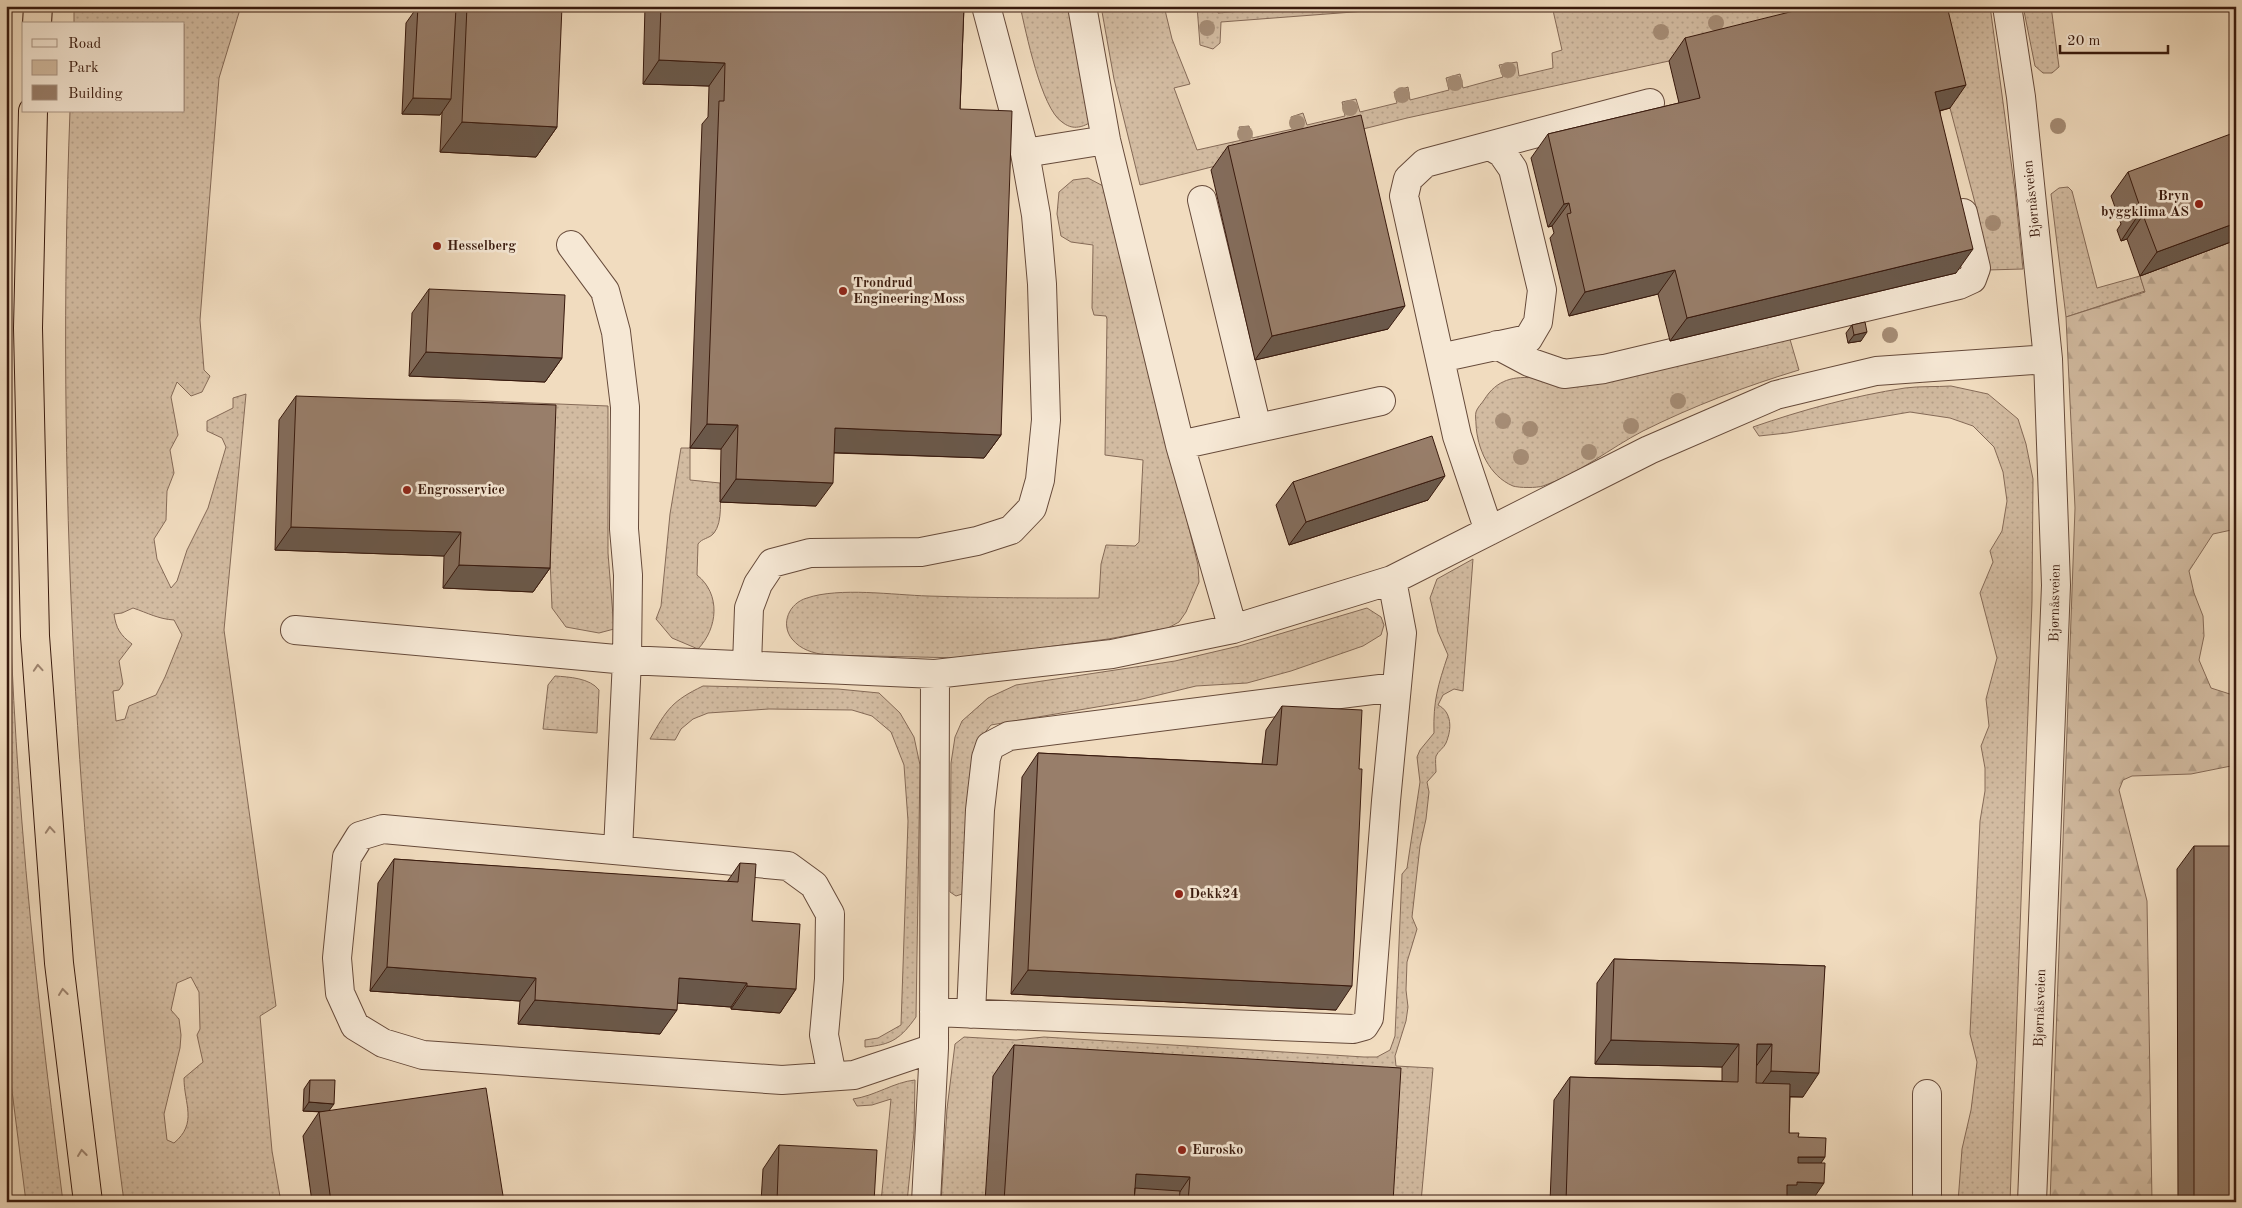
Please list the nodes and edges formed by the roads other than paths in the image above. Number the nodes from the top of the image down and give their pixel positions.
1 (38, 6) edge
2 (986, 6) edge
3 (1082, 6) edge
4 (2007, 6) edge
5 (37, 22) edge
6 (1650, 104) dead end
7 (33, 112) edge
8 (1106, 140) junction
9 (1490, 146) junction
10 (1025, 153) junction
11 (1957, 191) edge
12 (1202, 200) dead end
13 (571, 245) dead end
14 (1497, 345) junction
15 (1440, 358) junction
16 (2048, 359) junction
17 (1381, 401) dead end
18 (1257, 428) junction
19 (1180, 445) junction
20 (1489, 531) junction
21 (1392, 580) junction
22 (1233, 629) junction
23 (296, 630) dead end
24 (627, 660) junction
25 (747, 665) junction
26 (935, 674) junction
27 (1396, 687) junction
28 (618, 850) junction
29 (934, 1012) junction
30 (971, 1014) junction
31 (934, 1048) junction
32 (832, 1076) junction
33 (1927, 1094) dead end
34 (88, 1202) edge
35 (926, 1202) edge
36 (1926, 1202) edge
37 (2032, 1202) edge

1 - 5 highway
2 - 10 street
3 - 8 street
4 - 16 street, Bjørnåsveien
6 - 9 street
34 -> 7 highway
8 - 10 street
8 - 19 street
9 - 14 street
9 - 15 street
10 - 25 street
11 - 14 street
12 - 18 street
13 - 24 street
14 - 15 street
15 - 20 street
16 - 20 street
16 - 37 street, Bjørnåsveien
17 - 18 street
18 - 19 street
19 - 22 street
20 - 21 street
21 - 22 street
21 - 27 street
22 - 26 street
23 - 24 street
24 - 25 street
24 - 28 street
25 - 26 street
26 - 29 street
27 - 30 street
27 - 30 street
28 - 32 street
28 - 32 street
29 - 30 street
29 - 31 street
31 - 32 street
31 - 35 street
33 - 36 street

